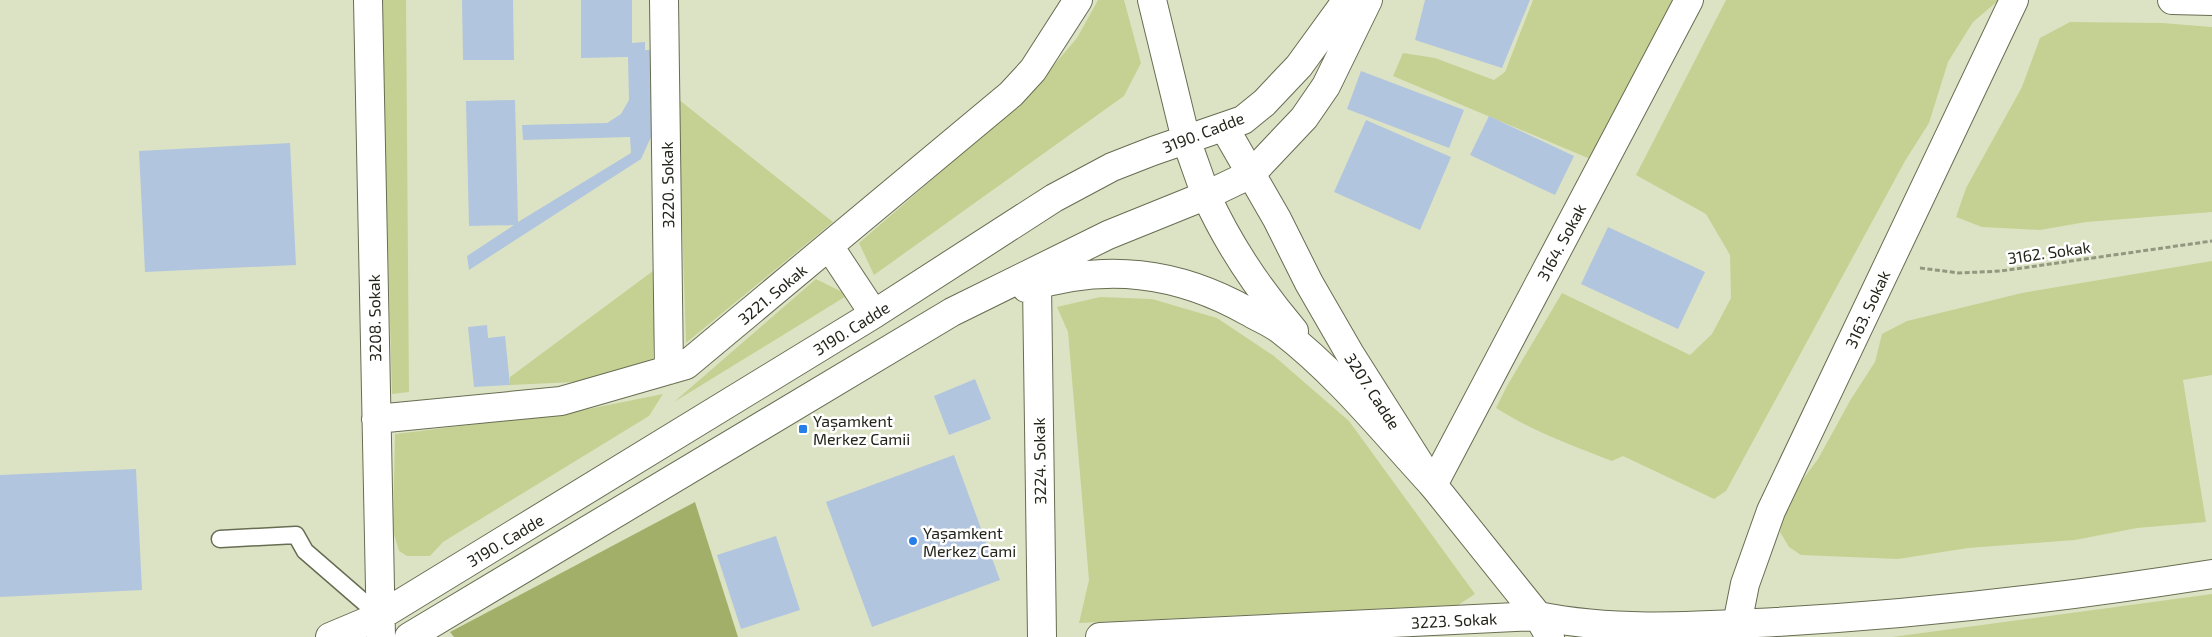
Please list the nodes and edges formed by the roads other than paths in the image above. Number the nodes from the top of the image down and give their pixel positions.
1 (368, 0) edge
2 (664, 0) edge
3 (1078, 0) edge
4 (1152, 0) edge
5 (1347, 0) edge
6 (1368, 0) edge
7 (1689, 0) edge
8 (2014, 0) edge
9 (2172, 0) edge
10 (2212, 1) edge
11 (1224, 128) junction
12 (1186, 140) junction
13 (1251, 174) junction
14 (1207, 195) junction
15 (829, 246) junction
16 (1036, 285) junction
17 (952, 312) junction
18 (874, 314) junction
19 (669, 370) junction
20 (1331, 375) junction
21 (376, 419) junction
22 (1433, 485) junction
23 (220, 539) dead end
24 (2212, 574) edge
25 (1737, 624) junction
26 (380, 626) edge
27 (1544, 627) edge
28 (330, 637) edge
29 (409, 637) edge
30 (1042, 637) edge
31 (1100, 637) edge

1 - 21 street, 3208. Sokak
2 - 19 street, 3220. Sokak
3 - 15 street, 3221. Sokak
4 - 12 street, 3207. Cadde
5 - 11 street, 3190. Cadde
6 - 13 street, 3190. Cadde
7 - 22 street, 3164. Sokak
8 - 25 street, 3163. Sokak
9 - 10 street
11 - 12 street, 3190. Cadde
11 - 13 street, 3207. Cadde
12 - 14 street, 3207. Cadde
12 - 18 street, 3190. Cadde
13 - 14 street, 3190. Cadde
13 - 22 street, 3207. Cadde
14 - 17 street, 3190. Cadde
14 - 20 street, 3207. Cadde
15 - 18 street
15 - 19 street, 3221. Sokak
16 - 17 street
16 - 20 street
16 - 30 street, 3224. Sokak
17 - 29 street, 3190. Cadde
18 - 26 street, 3190. Cadde
19 - 21 street, 3221. Sokak
20 - 22 street
21 - 26 street, 3208. Sokak
22 - 27 street, 3207. Cadde
23 - 26 lane
24 - 25 street, 3223. Sokak
25 - 27 street, 3223. Sokak
26 - 28 street, 3190. Cadde
27 - 31 street, 3223. Sokak

